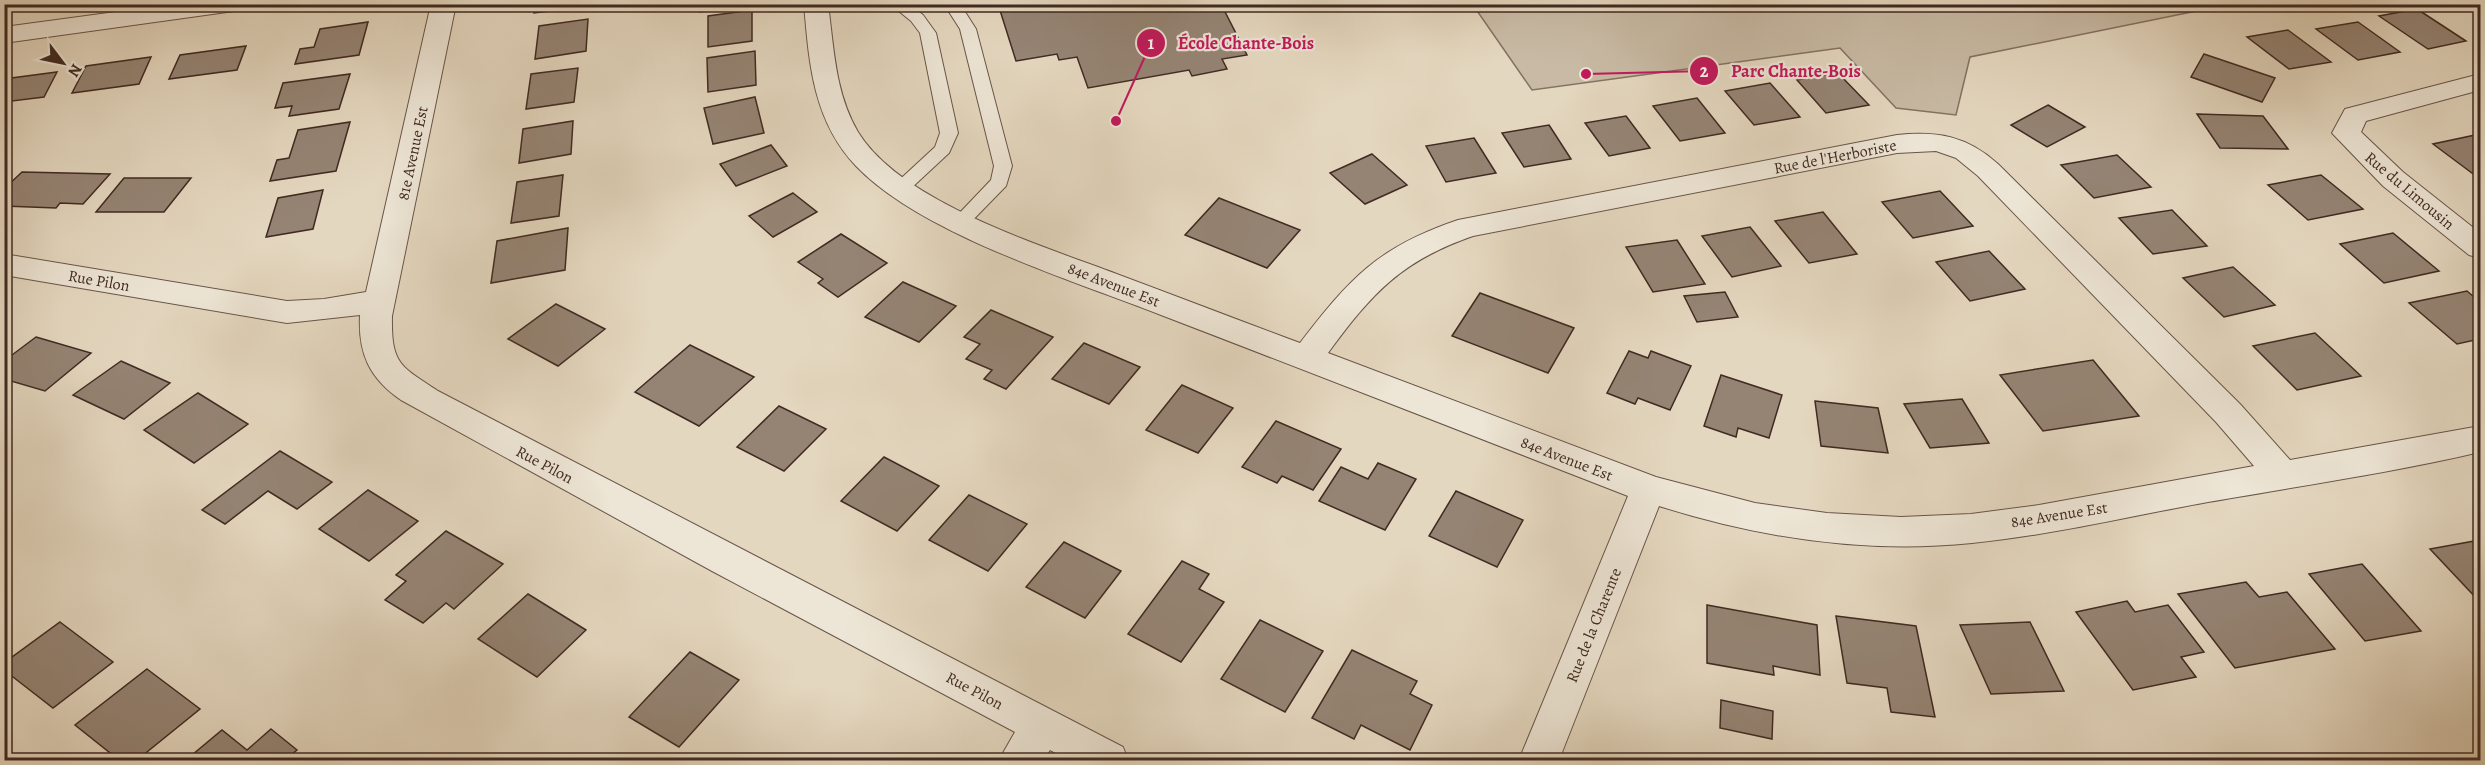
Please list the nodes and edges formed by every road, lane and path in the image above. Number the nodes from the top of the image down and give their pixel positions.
1 (234, 4) edge
2 (444, 4) edge
3 (816, 4) edge
4 (898, 4) edge
5 (952, 4) edge
6 (4, 35) edge
7 (2481, 82) edge
8 (901, 188) junction
9 (960, 222) junction
10 (2481, 248) edge
11 (4, 264) edge
12 (378, 301) junction
13 (1306, 358) junction
14 (2481, 439) edge
15 (2282, 475) junction
16 (1648, 489) junction
17 (1043, 727) junction
18 (1019, 760) edge
19 (1107, 760) edge
20 (1539, 760) edge

1 - 6 street
2 - 12 street, 81e Avenue Est
3 - 8 street, 84e Avenue Est
4 - 8 lane
5 - 9 lane
7 - 10 street, Rue du Limousin
8 - 9 street, 84e Avenue Est
9 - 13 street, 84e Avenue Est
11 - 12 street, Rue Pilon
12 - 17 street, Rue Pilon
13 - 15 street, Rue de l'Herboriste
13 - 16 street, 84e Avenue Est
14 - 15 street, 84e Avenue Est
15 - 16 street, 84e Avenue Est
16 - 20 street, Rue de la Charente
17 - 18 street
17 - 19 street, Rue Pilon

